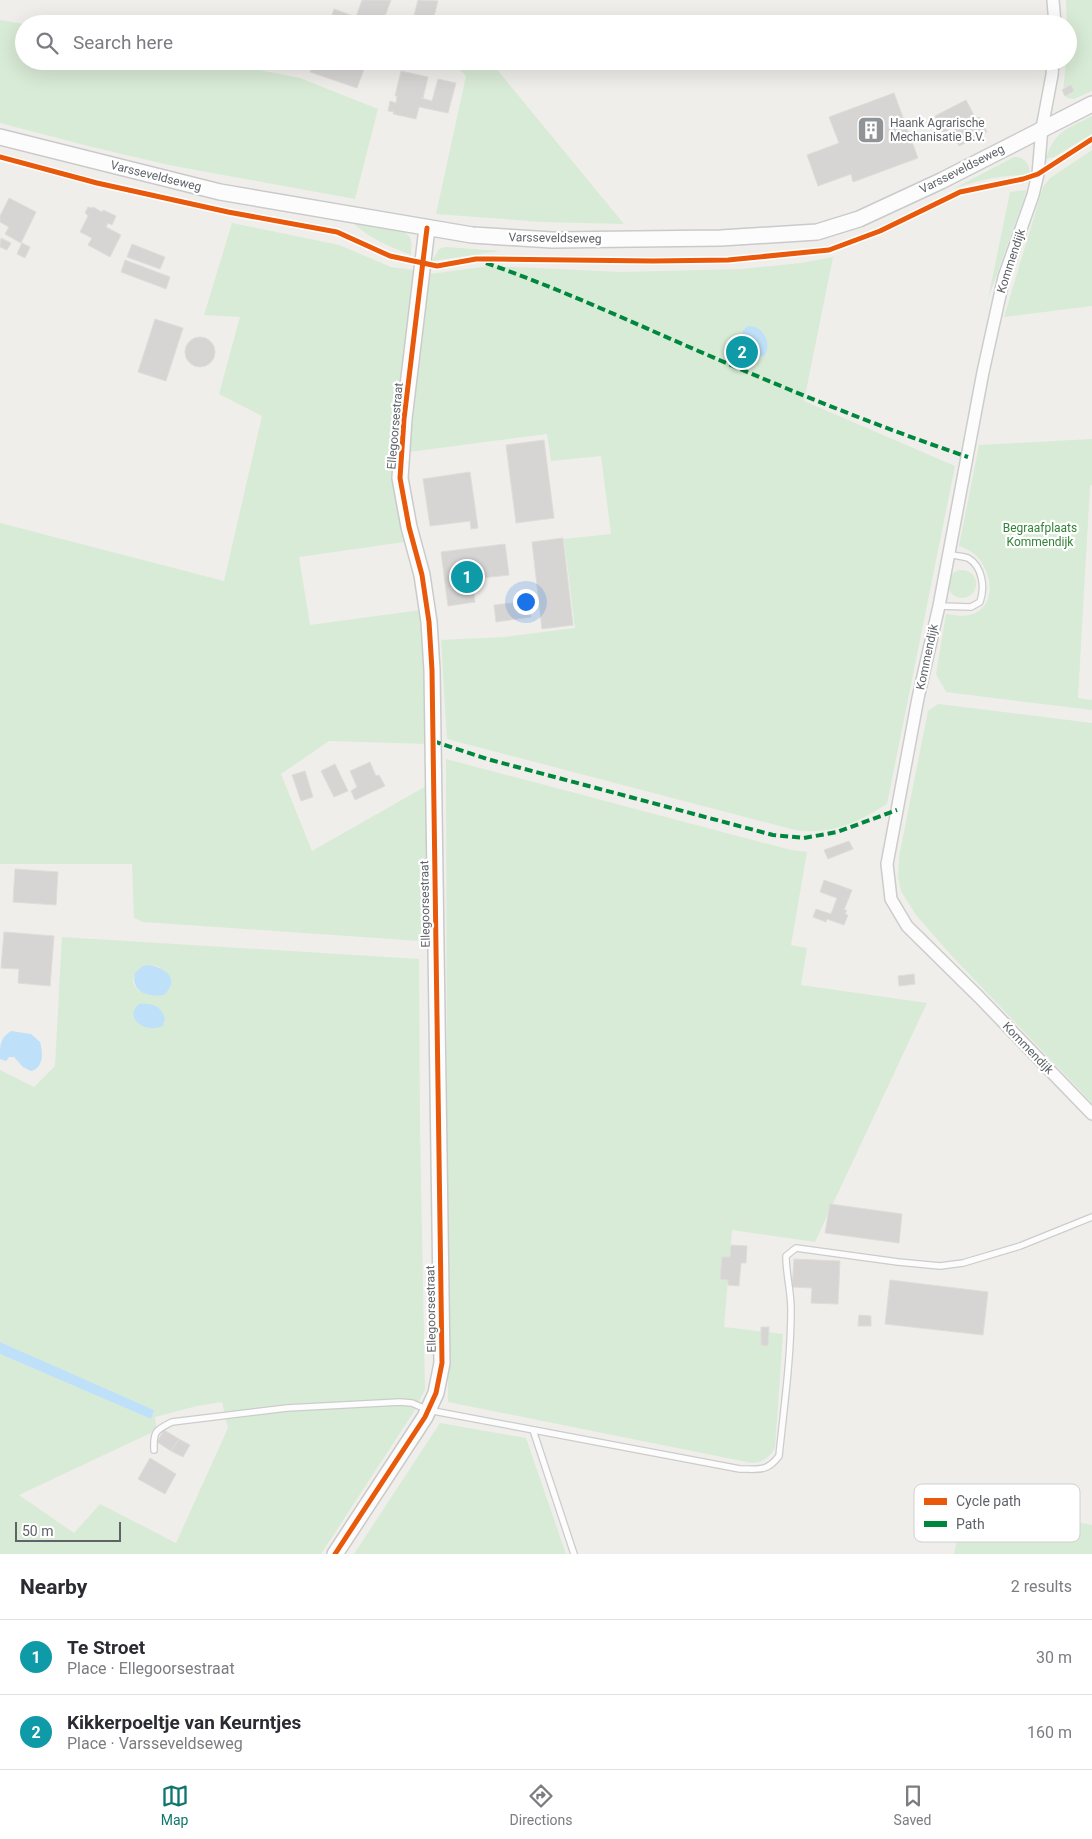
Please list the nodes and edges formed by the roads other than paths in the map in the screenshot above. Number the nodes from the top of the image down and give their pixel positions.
1 (1053, 0) edge
2 (1054, 15) edge
3 (1052, 70) edge
4 (1092, 104) edge
5 (1042, 128) junction
6 (0, 137) edge
7 (427, 228) junction
8 (948, 554) junction
9 (939, 606) junction
10 (1092, 1114) edge
11 (1092, 1218) edge
12 (428, 1410) junction
13 (533, 1430) junction
14 (154, 1450) dead end
15 (335, 1554) edge
16 (574, 1554) edge

1 - 2 street
3 - 5 street, Kommendijk
4 - 5 street, Varsseveldseweg
5 - 7 street, Varsseveldseweg
5 - 8 street, Kommendijk
6 - 7 street, Varsseveldseweg
7 - 12 street, Ellegoorsestraat
8 - 9 street, Kommendijk
8 - 9 lane
9 - 10 street, Kommendijk
11 - 13 lane
12 - 13 lane
12 - 14 lane
12 - 15 street, Ellegoorsestraat
13 - 16 lane

